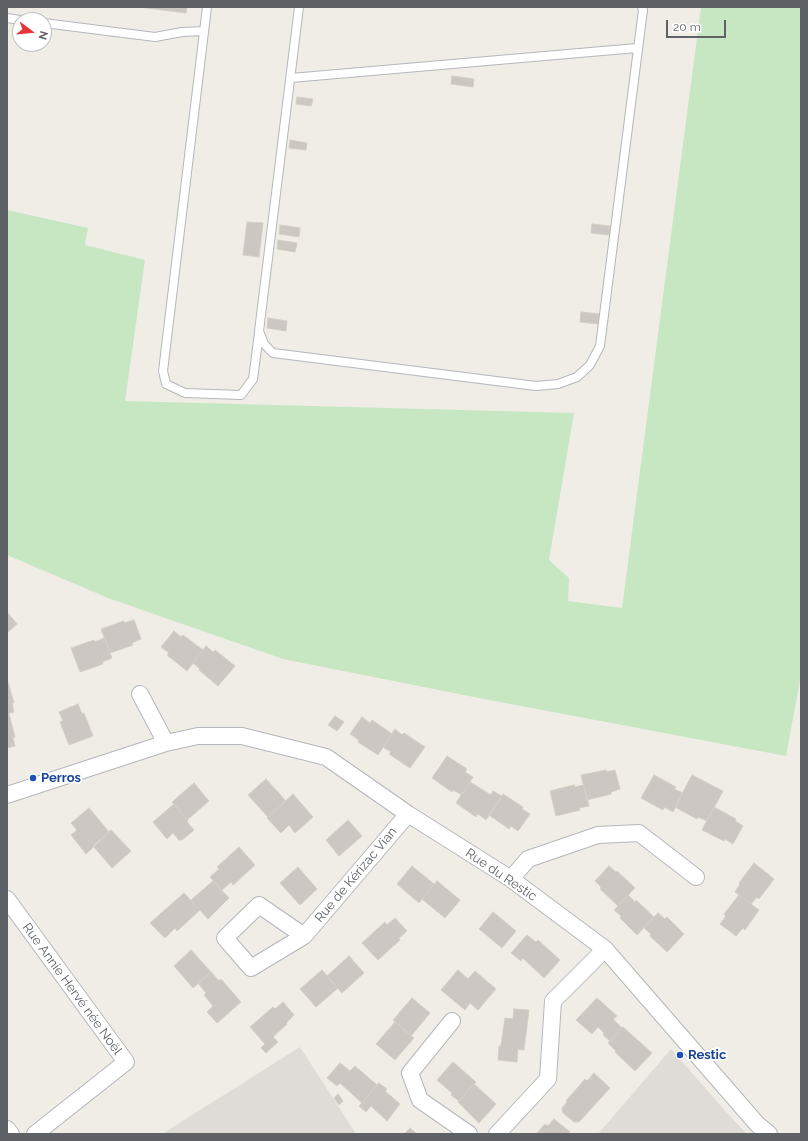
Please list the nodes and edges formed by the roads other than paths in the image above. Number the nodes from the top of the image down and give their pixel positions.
1 (207, 7) edge
2 (300, 7) edge
3 (642, 7) edge
4 (52, 24) edge
5 (204, 31) junction
6 (637, 48) junction
7 (291, 78) junction
8 (259, 331) junction
9 (140, 694) dead end
10 (166, 743) junction
11 (7, 794) edge
12 (408, 814) junction
13 (696, 877) dead end
14 (511, 879) junction
15 (7, 899) edge
16 (304, 936) junction
17 (605, 949) junction
18 (452, 1021) dead end
19 (7, 1129) edge
20 (759, 1131) edge
21 (11, 1134) edge
22 (36, 1134) edge
23 (469, 1134) edge
24 (497, 1134) edge

1 - 5 lane
2 - 7 lane
3 - 6 lane
4 - 5 lane
5 - 8 lane
6 - 7 lane
6 - 8 lane
7 - 8 lane
9 - 10 street
10 - 11 street, Rue du Restic
10 - 12 street, Rue du Restic
12 - 14 street, Rue du Restic
12 - 16 street, Rue de Kérizac Vian
13 - 14 street
14 - 17 street, Rue du Restic
15 - 22 street, Rue Annie Hervé née Noël
16 - 16 street, Rue de Kérizac Vian
17 - 20 street, Rue du Restic
17 - 24 street
18 - 23 street
19 - 21 street

